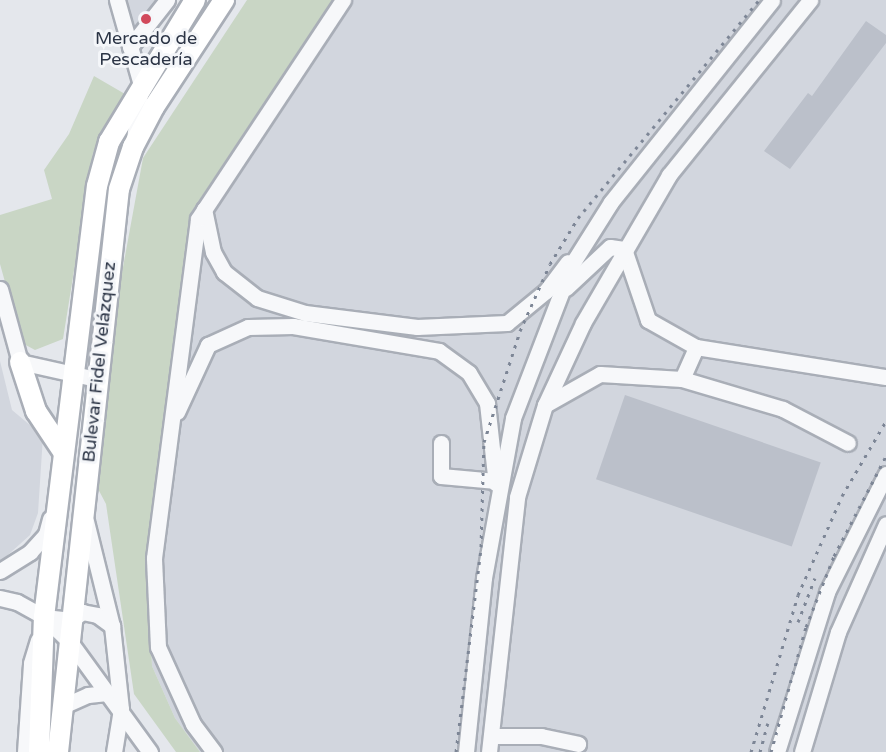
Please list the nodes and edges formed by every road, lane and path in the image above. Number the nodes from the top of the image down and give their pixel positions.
1 (117, 0) edge
2 (167, 0) edge
3 (195, 0) edge
4 (224, 0) edge
5 (343, 0) edge
6 (772, 0) edge
7 (810, 0) edge
8 (130, 47) junction
9 (141, 85) junction
10 (133, 147) junction
11 (203, 205) junction
12 (594, 226) junction
13 (624, 249) junction
14 (0, 289) edge
15 (561, 294) junction
16 (696, 347) junction
17 (20, 362) junction
18 (72, 375) junction
19 (886, 376) edge
20 (96, 379) junction
21 (682, 379) junction
22 (545, 405) junction
23 (170, 428) junction
24 (441, 443) dead end
25 (849, 443) dead end
26 (62, 450) junction
27 (886, 474) edge
28 (496, 481) junction
29 (57, 493) junction
30 (498, 504) junction
31 (83, 509) junction
32 (886, 524) edge
33 (0, 571) edge
34 (0, 598) edge
35 (44, 617) junction
36 (72, 620) junction
37 (112, 626) junction
38 (70, 642) junction
39 (471, 689) junction
40 (495, 691) junction
41 (107, 693) junction
42 (63, 706) junction
43 (121, 709) junction
44 (490, 736) junction
45 (578, 744) dead end
46 (60, 750) edge
47 (25, 752) edge
48 (39, 752) edge
49 (114, 752) edge
50 (150, 752) edge
51 (214, 752) edge
52 (466, 752) edge
53 (489, 752) edge
54 (777, 752) edge
55 (802, 752) edge

1 - 8 street
2 - 8 street
3 - 9 main road, Bulevar Fidel Velázquez
4 - 10 main road, Bulevar Fidel Velázquez
5 - 11 street
6 - 12 street
7 - 13 street
8 - 9 street
9 - 10 street
9 - 18 main road, Bulevar Fidel Velázquez
10 - 20 main road, Bulevar Fidel Velázquez
11 - 12 street
11 - 23 street
12 - 15 street
13 - 15 street
13 - 16 street
13 - 22 street
14 - 17 street
15 - 30 street
16 - 19 street
16 - 21 street
17 - 18 street
17 - 26 main road
18 - 20 street
18 - 26 main road, Bulevar Fidel Velázquez
20 - 31 main road, Bulevar Fidel Velázquez
21 - 22 street
21 - 25 street
22 - 40 street
23 - 28 street
23 - 51 street
24 - 28 street
26 - 29 main road, Bulevar Fidel Velázquez
27 - 54 street
28 - 30 street
29 - 33 street
29 - 35 main road, Bulevar Fidel Velázquez
30 - 39 street
31 - 36 main road, Bulevar Fidel Velázquez
31 - 37 street
32 - 55 street
34 - 35 street
35 - 36 street
35 - 38 street
35 - 47 street
35 - 48 main road, Bulevar Fidel Velázquez
36 - 37 street
36 - 38 main road, Bulevar Fidel Velázquez
37 - 43 street
38 - 41 street
38 - 42 main road, Bulevar Fidel Velázquez
39 - 40 street
39 - 52 street
40 - 44 street
41 - 42 street
41 - 43 street
42 - 46 main road, Bulevar Fidel Velázquez
43 - 49 street
43 - 50 street
44 - 45 street
44 - 53 street

